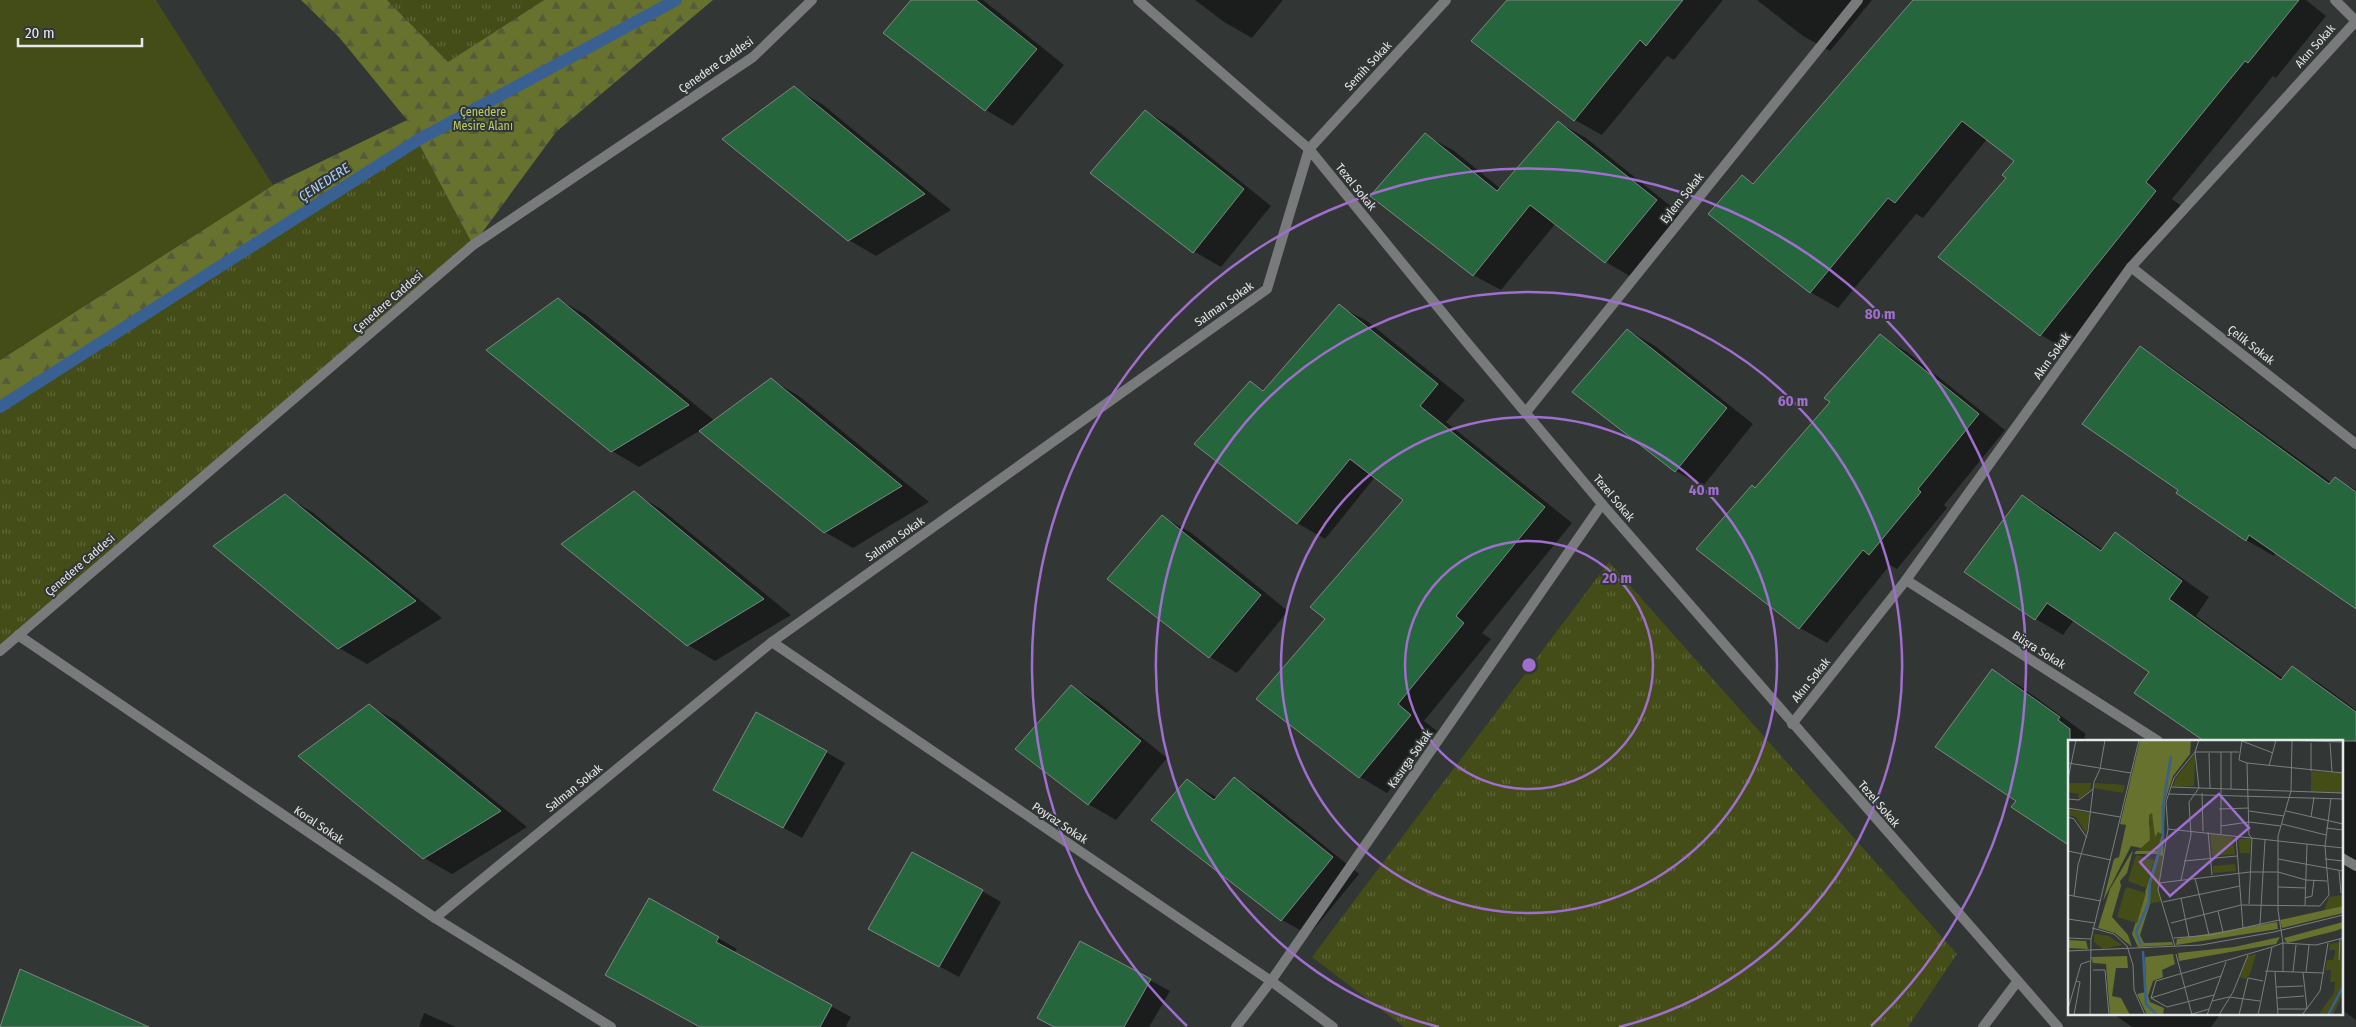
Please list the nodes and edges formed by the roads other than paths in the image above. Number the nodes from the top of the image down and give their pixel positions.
1 (812, 0) edge
2 (1138, 0) edge
3 (1446, 0) edge
4 (1858, 0) edge
5 (2335, 0) edge
6 (2356, 21) edge
7 (1309, 149) junction
8 (2131, 267) junction
9 (1526, 412) junction
10 (2356, 444) edge
11 (1602, 504) junction
12 (1906, 580) junction
13 (18, 635) junction
14 (772, 642) junction
15 (0, 651) edge
16 (1792, 724) junction
17 (2156, 740) edge
18 (2344, 859) edge
19 (2356, 866) edge
20 (435, 918) junction
21 (1271, 981) junction
22 (2018, 982) junction
23 (611, 1027) edge
24 (1236, 1027) edge
25 (1333, 1027) edge
26 (1983, 1027) edge
27 (2058, 1027) edge

1 - 13 street, Çenedere Caddesi
2 - 7 street, Tezel Sokak
3 - 7 street, Semih Sokak
4 - 9 street, Eylem Sokak
5 - 6 street
6 - 8 street, Akın Sokak
7 - 9 street, Tezel Sokak
7 - 14 street, Salman Sokak
8 - 10 street, Çelik Sokak
8 - 12 street, Akın Sokak
9 - 11 street, Tezel Sokak
11 - 16 street, Tezel Sokak
11 - 21 street, Kasırga Sokak
12 - 16 street, Akın Sokak
12 - 17 street, Büşra Sokak
13 - 15 street, Çenedere Caddesi
13 - 20 street, Koral Sokak
14 - 20 street, Salman Sokak
14 - 21 street, Poyraz Sokak
16 - 22 street, Tezel Sokak
18 - 19 street
20 - 23 street, Koral Sokak
21 - 24 street, Kasırga Sokak
21 - 25 street, Poyraz Sokak
22 - 26 street
22 - 27 street, Tezel Sokak

